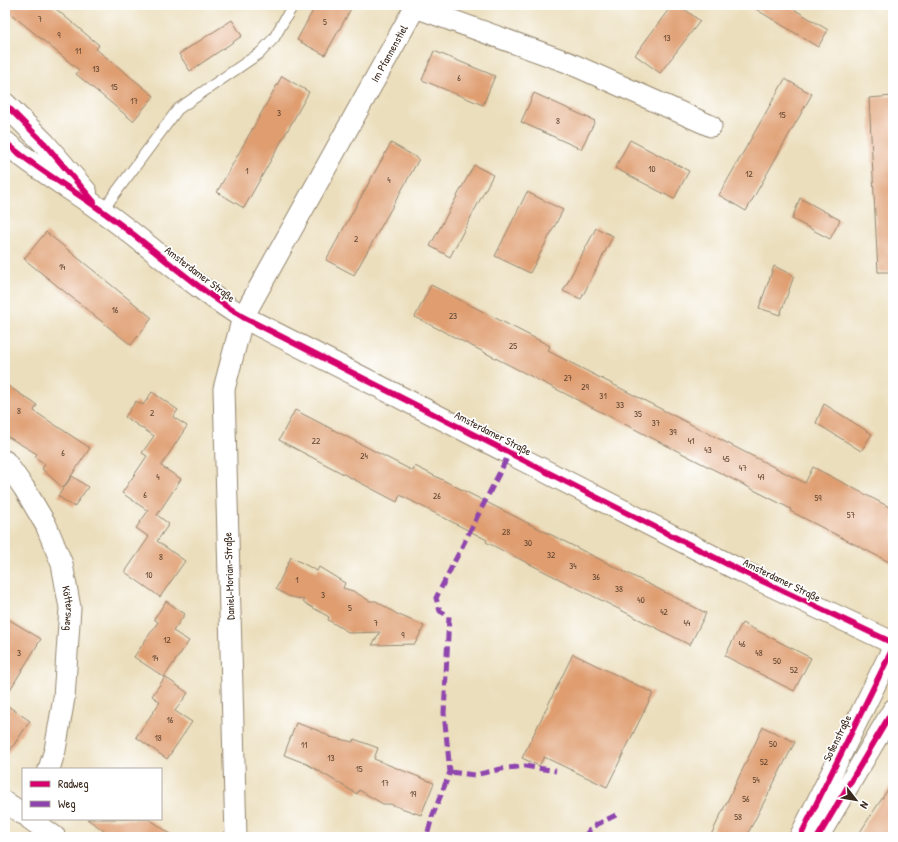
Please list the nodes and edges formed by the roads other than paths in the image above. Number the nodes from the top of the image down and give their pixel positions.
1 (293, 5) edge
2 (5, 104) edge
3 (711, 126) dead end
4 (5, 142) edge
5 (102, 211) junction
6 (243, 317) junction
7 (5, 462) edge
8 (893, 643) edge
9 (893, 648) edge
10 (893, 710) edge
11 (49, 768) edge
12 (5, 802) edge
13 (22, 813) edge
14 (31, 820) edge
15 (55, 837) edge
16 (236, 837) edge
17 (800, 837) edge
18 (818, 837) edge

1 - 5 lane
2 - 5 street, Amsterdamer Straße
3 - 6 street, Im Pfannenstiel
4 - 5 street, Amsterdamer Straße
5 - 6 street, Amsterdamer Straße
6 - 8 street, Amsterdamer Straße
6 - 16 street, Daniel-Morian-Straße
7 - 11 street, Köttersweg
9 - 17 street, Sofienstraße
10 - 18 street
12 - 13 street
14 - 15 street

